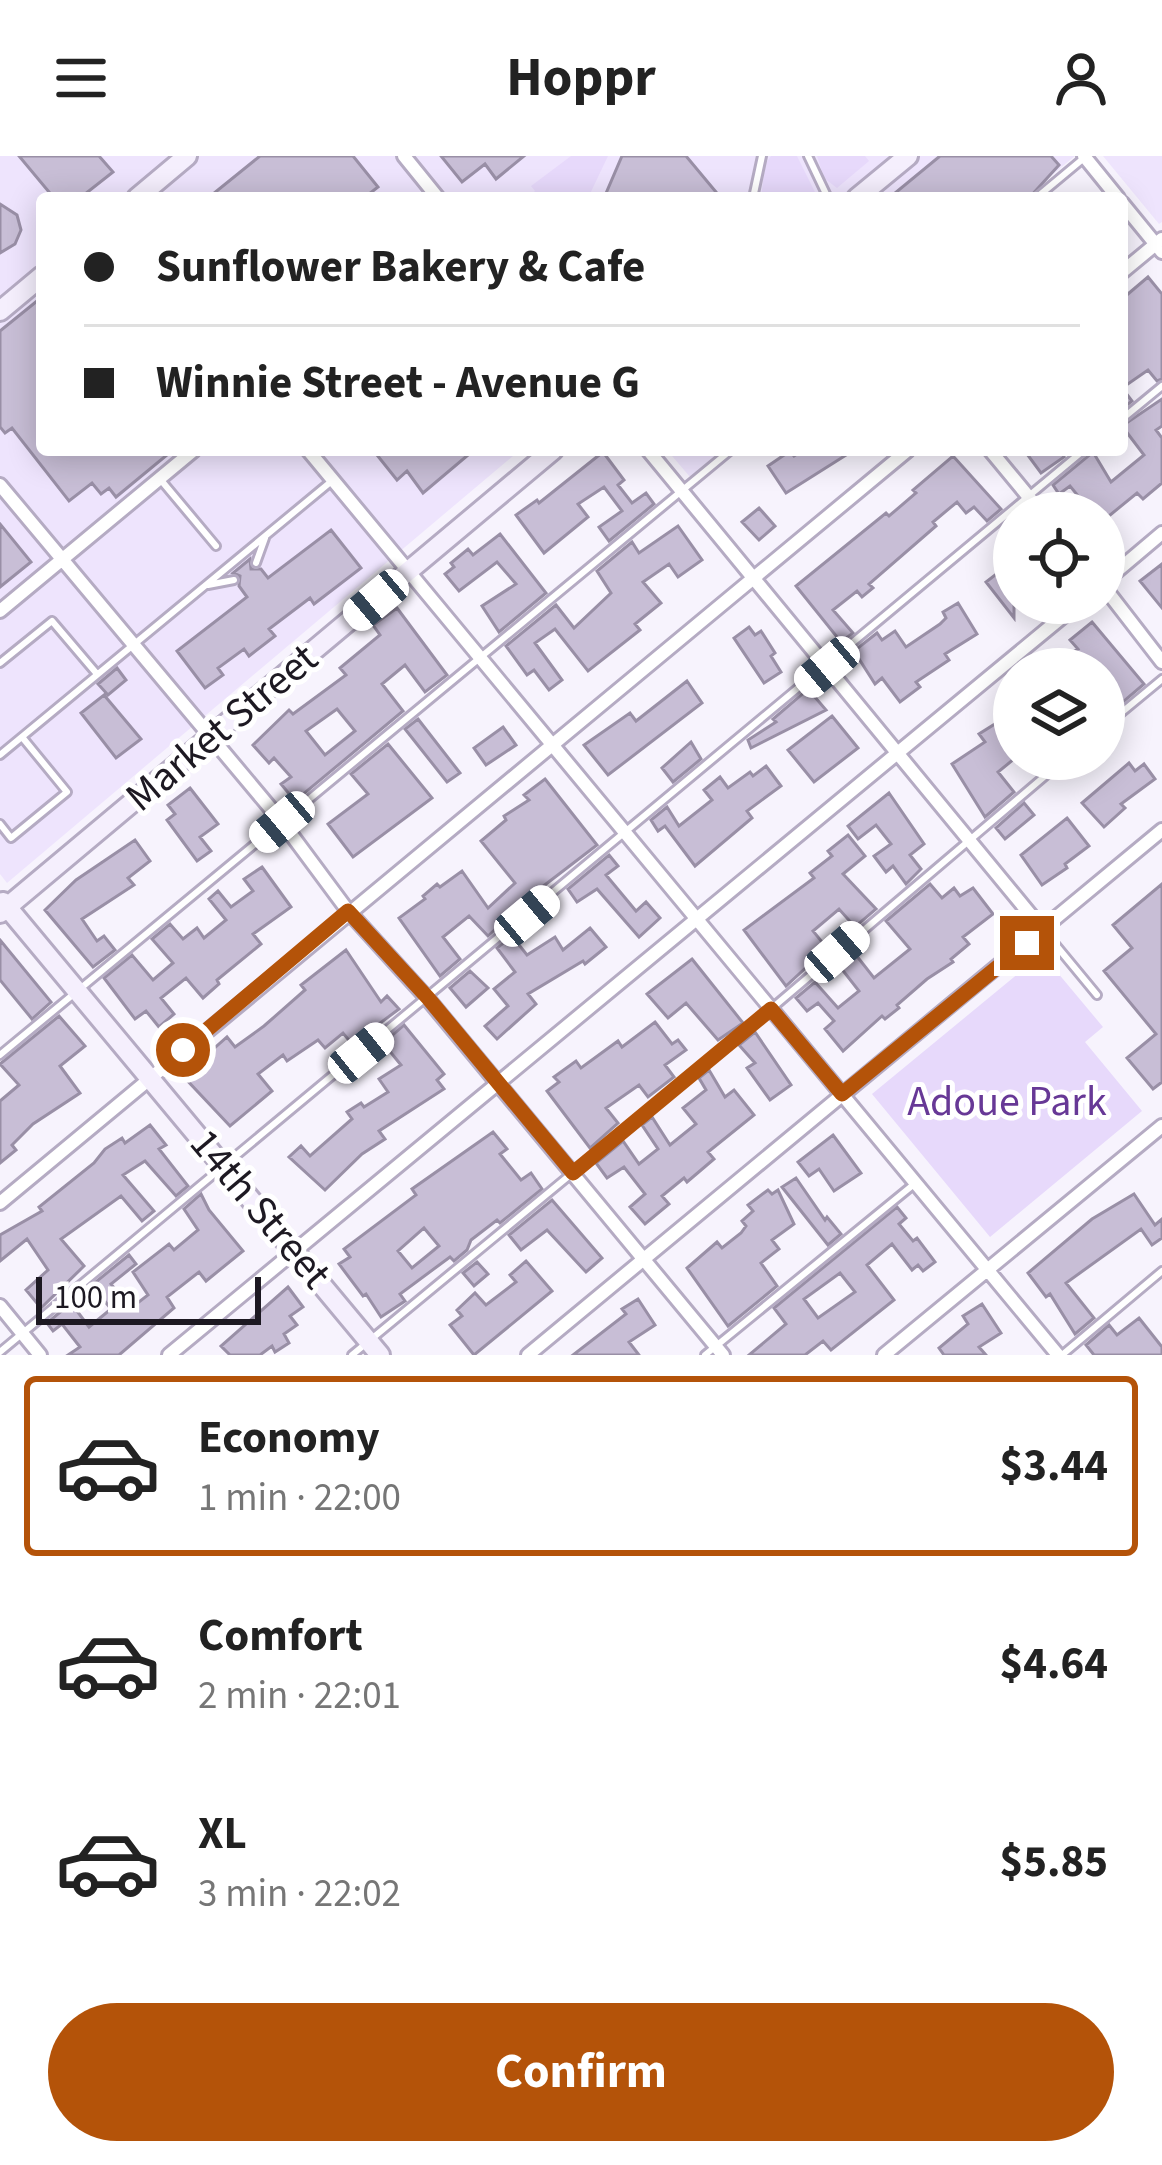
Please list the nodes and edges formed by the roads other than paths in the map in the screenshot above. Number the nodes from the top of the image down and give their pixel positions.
1 (187, 156) edge
2 (404, 156) edge
3 (762, 156) edge
4 (808, 156) edge
5 (908, 156) edge
6 (1085, 157) edge
7 (143, 192) edge
8 (434, 192) edge
9 (754, 192) edge
10 (824, 192) edge
11 (864, 192) edge
12 (1043, 192) edge
13 (1113, 192) edge
14 (1128, 209) edge
15 (1160, 245) edge
16 (1128, 268) edge
17 (36, 281) edge
18 (6, 302) edge
19 (1162, 386) edge
20 (1128, 414) edge
21 (187, 456) edge
22 (313, 456) edge
23 (547, 456) edge
24 (653, 456) edge
25 (724, 456) edge
26 (901, 456) edge
27 (995, 456) edge
28 (1077, 456) edge
29 (160, 479) junction
30 (332, 480) junction
31 (0, 485) edge
32 (682, 491) junction
33 (1025, 492) edge
34 (1033, 492) edge
35 (993, 526) edge
36 (1162, 533) edge
37 (266, 535) junction
38 (216, 546) dead end
39 (62, 560) junction
40 (256, 562) dead end
41 (1125, 566) edge
42 (409, 572) junction
43 (754, 579) junction
44 (234, 580) dead end
45 (205, 586) junction
46 (0, 611) edge
47 (1125, 613) edge
48 (1054, 624) edge
49 (134, 645) junction
50 (480, 658) junction
51 (1162, 662) edge
52 (0, 664) edge
53 (827, 667) junction
54 (98, 674) junction
55 (1162, 679) edge
56 (1125, 710) edge
57 (22, 737) junction
58 (211, 737) junction
59 (552, 743) junction
60 (898, 754) junction
61 (0, 755) edge
62 (1040, 780) edge
63 (282, 822) junction
64 (0, 824) edge
65 (1162, 830) edge
66 (626, 834) junction
67 (968, 839) junction
68 (2, 906) edge
69 (348, 911) junction
70 (698, 920) junction
71 (1043, 930) junction
72 (78, 991) junction
73 (1096, 995) dead end
74 (428, 998) junction
75 (771, 1009) junction
76 (0, 1055) edge
77 (150, 1078) junction
78 (500, 1084) junction
79 (842, 1094) junction
80 (1162, 1126) edge
81 (224, 1166) junction
82 (573, 1173) junction
83 (916, 1182) junction
84 (0, 1203) edge
85 (296, 1253) junction
86 (644, 1259) junction
87 (988, 1269) junction
88 (1162, 1271) edge
89 (0, 1306) edge
90 (22, 1334) junction
91 (375, 1348) edge
92 (0, 1352) edge
93 (715, 1352) edge
94 (40, 1355) edge
95 (169, 1355) edge
96 (352, 1355) edge
97 (528, 1355) edge
98 (884, 1355) edge
99 (1060, 1355) edge

1 - 7 main road
2 - 8 street
3 - 9 lane
4 - 10 lane
5 - 11 main road
6 - 12 lane
6 - 13 street
14 - 15 street
15 - 16 street
17 - 18 main road
19 - 20 lane
21 - 29 street
22 - 30 street
23 - 42 main road, Market Street
24 - 32 street
25 - 32 lane
26 - 43 street
27 - 33 street
28 - 34 lane
29 - 38 lane
29 - 39 street
30 - 37 lane
30 - 42 street
31 - 39 street
32 - 43 street
32 - 50 lane
35 - 53 lane
36 - 41 street
37 - 40 lane
37 - 45 lane
39 - 46 street
39 - 49 street
42 - 50 street
42 - 58 main road, Market Street
43 - 53 street
43 - 59 street
44 - 45 lane
45 - 49 lane
47 - 51 street
48 - 60 street
49 - 54 lane
49 - 58 street
50 - 59 street
50 - 63 lane
52 - 54 lane
53 - 60 street
53 - 66 lane
54 - 57 lane
55 - 56 lane
57 - 61 lane
57 - 64 lane
58 - 63 street
58 - 68 main road, Market Street
59 - 66 street
59 - 69 street
60 - 67 street
60 - 70 street
62 - 67 lane
63 - 69 street
63 - 72 lane
65 - 71 street
66 - 70 street
66 - 74 lane
67 - 71 street
67 - 75 lane
68 - 72 main road, 14th Street
69 - 74 street
69 - 77 street
70 - 75 street
70 - 78 street
71 - 73 lane
71 - 79 street
72 - 76 lane
72 - 77 main road, 14th Street
74 - 78 street
74 - 81 lane
75 - 79 street
75 - 82 lane
77 - 81 main road, 14th Street
77 - 84 street
78 - 82 street
78 - 85 street
79 - 83 street
79 - 86 street
80 - 87 street
81 - 85 main road, 14th Street
81 - 90 lane
82 - 86 street
82 - 91 lane
83 - 87 street
83 - 93 lane
85 - 91 main road, 14th Street
85 - 95 street
86 - 93 street
86 - 97 street
87 - 98 street
87 - 99 street
88 - 99 lane
89 - 90 street
90 - 92 lane
90 - 94 street
91 - 96 lane

